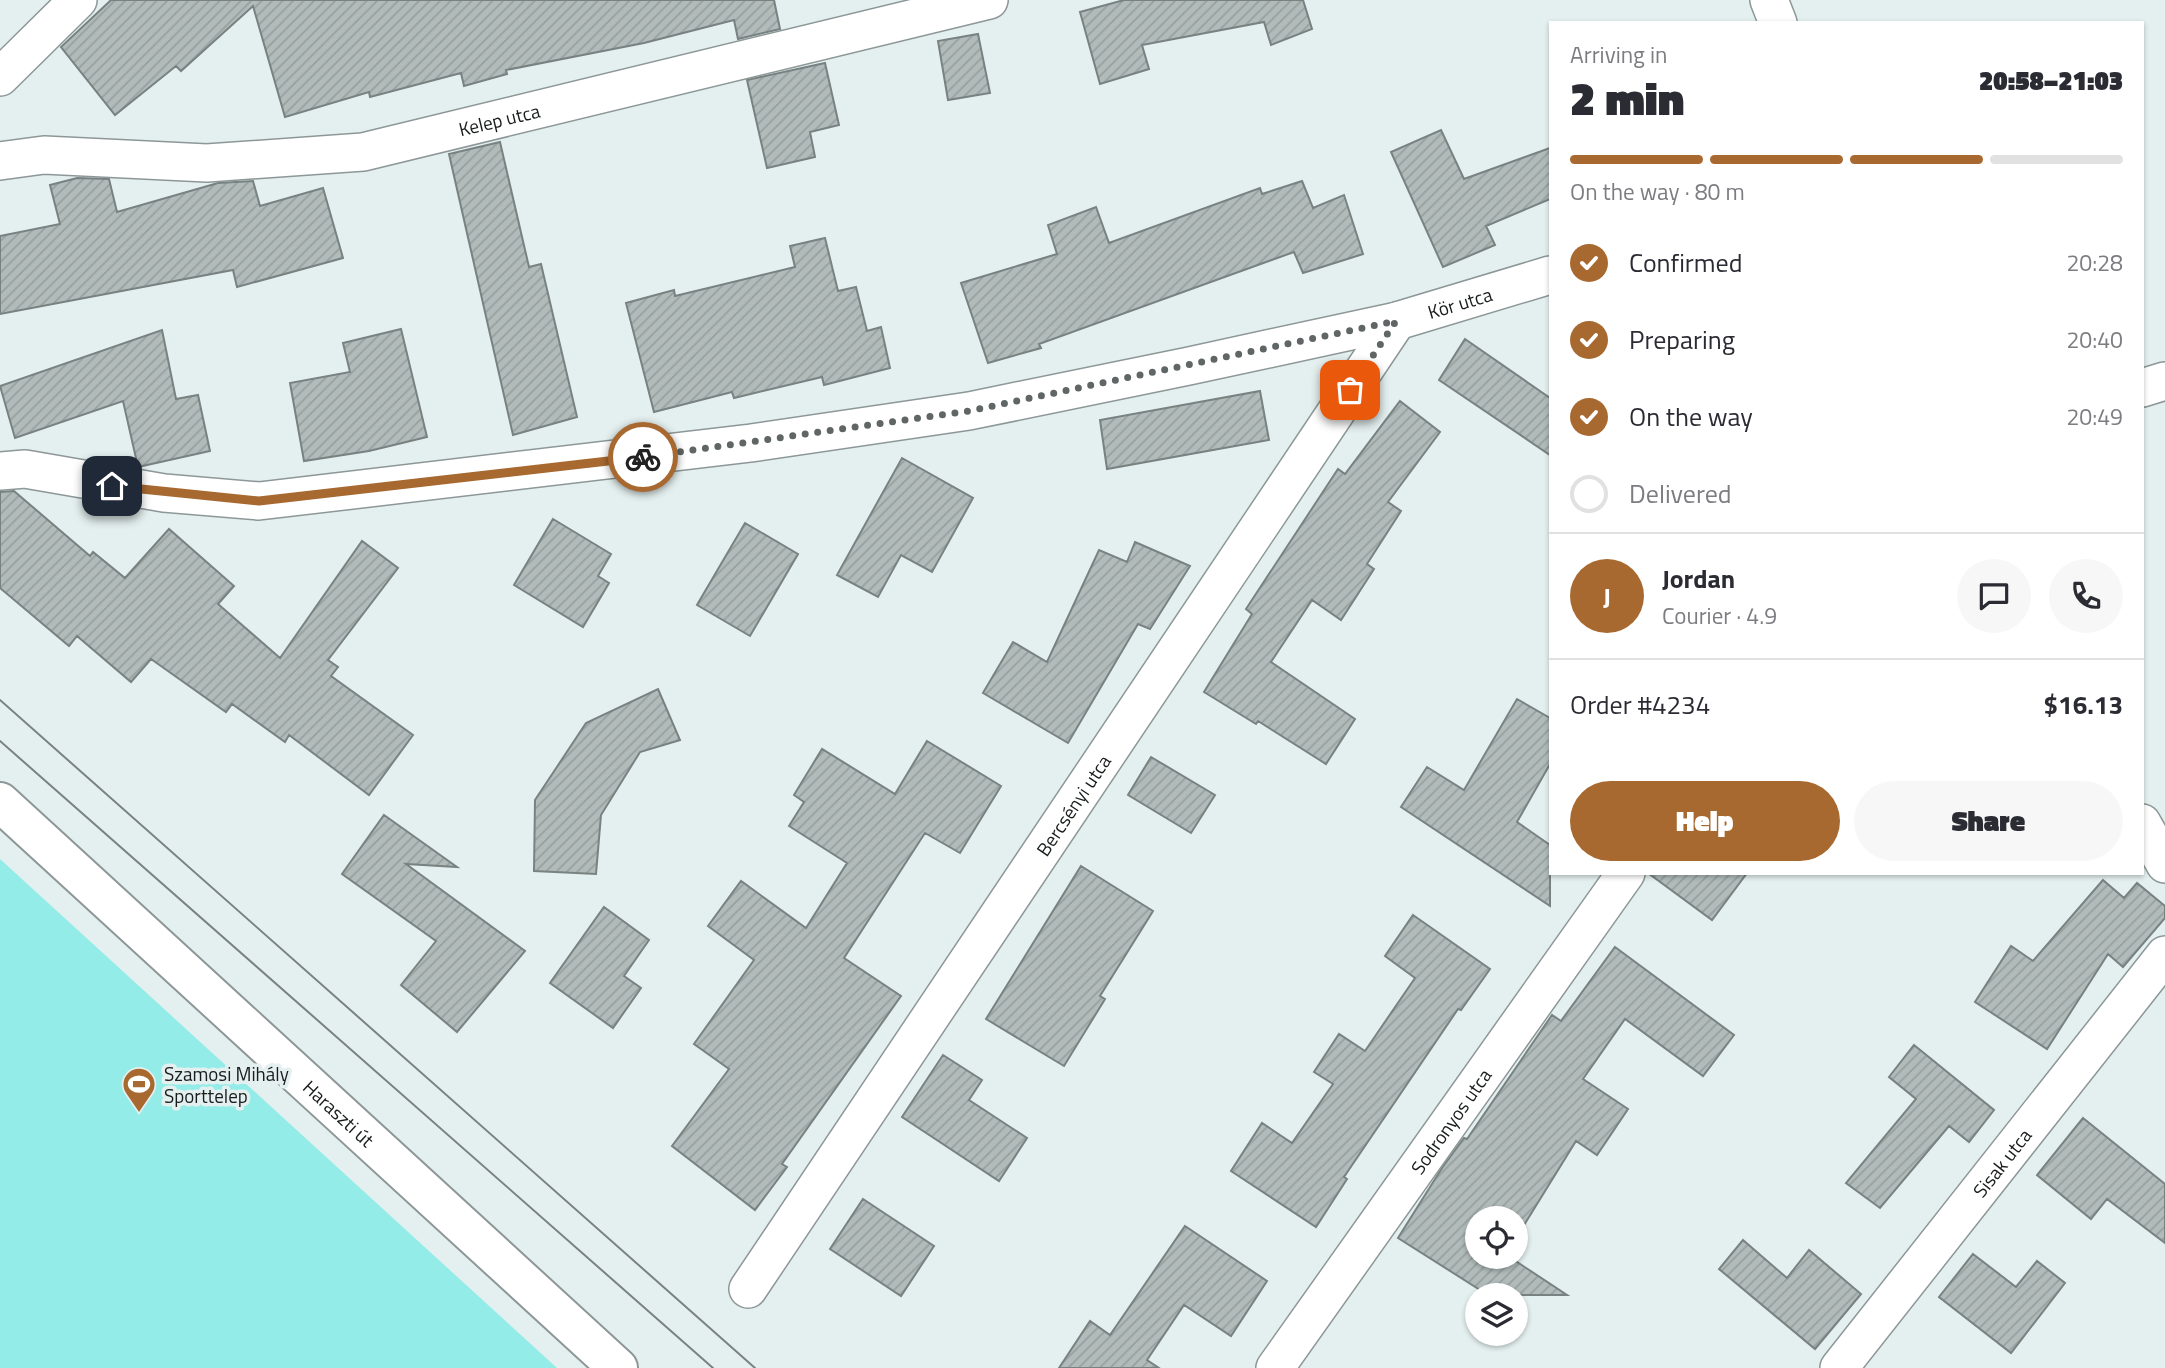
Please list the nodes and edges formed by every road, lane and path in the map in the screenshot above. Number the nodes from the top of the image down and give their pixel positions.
1 (78, 0) edge
2 (989, 0) edge
3 (1769, 0) edge
4 (1777, 21) edge
5 (0, 77) edge
6 (0, 161) edge
7 (1549, 275) edge
8 (1396, 321) junction
9 (2165, 381) edge
10 (2144, 387) edge
11 (0, 471) edge
12 (0, 802) edge
13 (2144, 827) edge
14 (2165, 864) edge
15 (1625, 875) edge
16 (2165, 955) edge
17 (748, 1289) dead end
18 (618, 1368) edge
19 (1275, 1368) edge
20 (1839, 1368) edge

1 - 5 street
2 - 6 street, Kelep utca
3 - 4 street
7 - 8 street, Kör utca
8 - 11 street, Kör utca
8 - 17 street, Bercsényi utca
9 - 10 street
12 - 18 main road, Haraszti út
13 - 14 street
15 - 19 street, Sodronyos utca
16 - 20 street, Sisak utca

